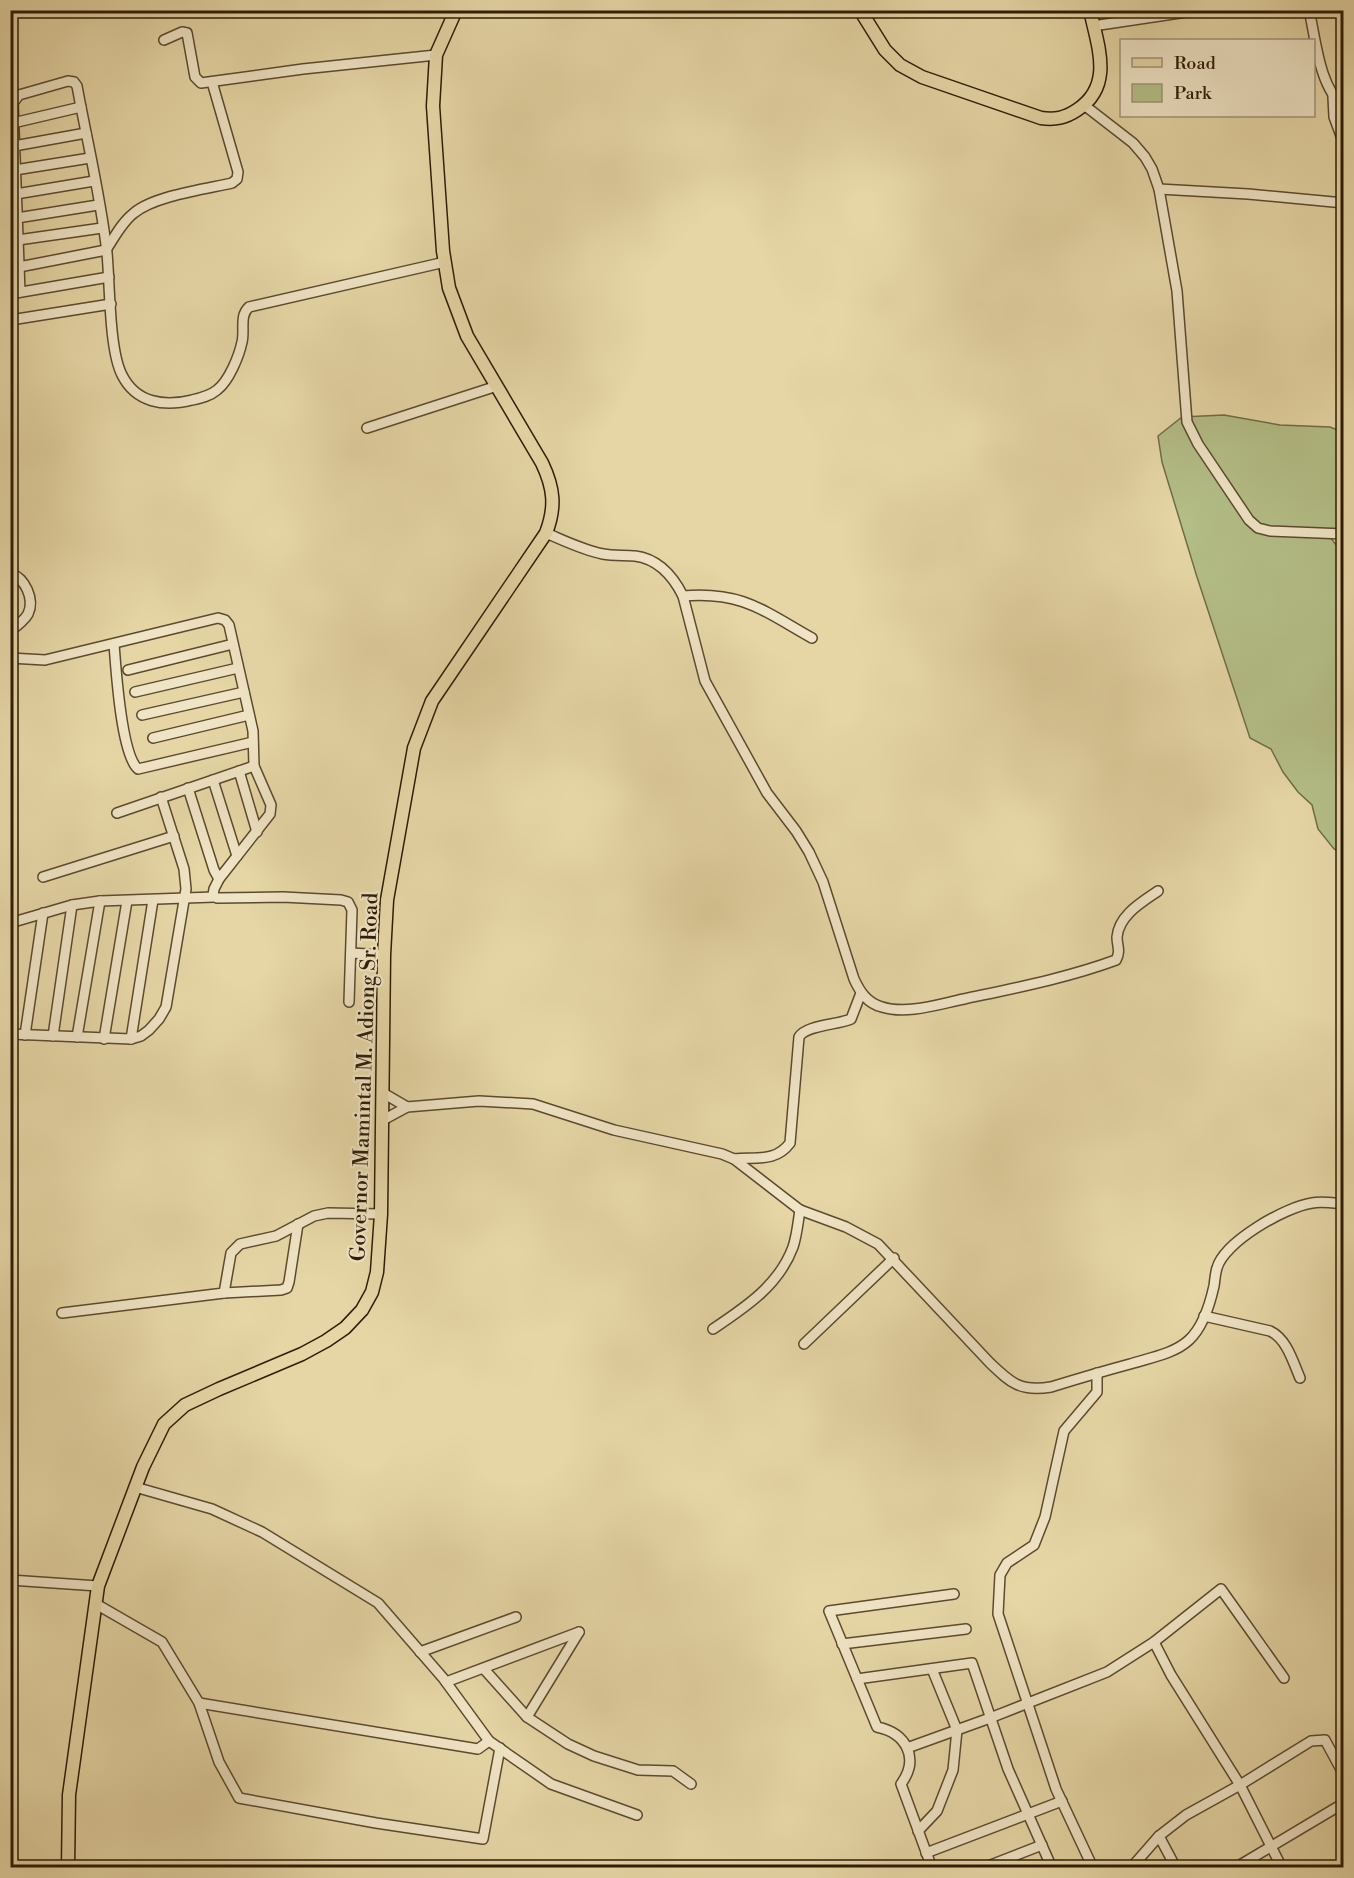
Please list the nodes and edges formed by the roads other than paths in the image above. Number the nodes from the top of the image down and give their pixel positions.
1 (456, 10) edge
2 (860, 10) edge
3 (1090, 10) edge
4 (1200, 10) edge
5 (1309, 10) edge
6 (1093, 26) junction
7 (164, 40) dead end
8 (436, 55) junction
9 (212, 82) junction
10 (1333, 97) junction
11 (1084, 105) junction
12 (81, 107) junction
13 (1344, 107) edge
14 (13, 123) junction
15 (86, 133) junction
16 (1344, 144) edge
17 (14, 146) junction
18 (90, 158) junction
19 (15, 170) junction
20 (94, 181) junction
21 (1159, 189) junction
22 (16, 194) junction
23 (1344, 203) edge
24 (98, 205) junction
25 (17, 218) junction
26 (102, 228) junction
27 (18, 240) junction
28 (106, 250) junction
29 (445, 262) junction
30 (19, 267) junction
31 (109, 277) junction
32 (15, 293) edge
33 (111, 304) junction
34 (10, 317) edge
35 (497, 386) junction
36 (367, 428) dead end
37 (546, 532) junction
38 (1344, 534) edge
39 (10, 573) edge
40 (683, 596) junction
41 (10, 631) edge
42 (812, 638) dead end
43 (114, 644) junction
44 (233, 644) junction
45 (10, 658) edge
46 (238, 668) junction
47 (128, 670) dead end
48 (135, 692) dead end
49 (244, 692) junction
50 (142, 715) dead end
51 (249, 715) junction
52 (153, 738) dead end
53 (253, 742) junction
54 (254, 766) junction
55 (239, 771) junction
56 (213, 780) junction
57 (188, 788) junction
58 (161, 797) junction
59 (117, 813) dead end
60 (257, 832) junction
61 (174, 836) junction
62 (237, 856) junction
63 (43, 877) dead end
64 (219, 879) junction
65 (1158, 891) dead end
66 (214, 897) junction
67 (184, 899) junction
68 (153, 900) junction
69 (100, 901) junction
70 (127, 901) junction
71 (72, 905) junction
72 (43, 913) junction
73 (10, 923) edge
74 (351, 953) junction
75 (384, 955) junction
76 (861, 993) junction
77 (349, 1002) dead end
78 (10, 1034) edge
79 (25, 1035) junction
80 (53, 1036) junction
81 (77, 1037) junction
82 (104, 1039) junction
83 (131, 1039) junction
84 (383, 1093) junction
85 (407, 1107) junction
86 (383, 1120) junction
87 (734, 1159) junction
88 (1344, 1204) edge
89 (800, 1210) junction
90 (381, 1214) junction
91 (298, 1224) junction
92 (894, 1258) junction
93 (224, 1293) junction
94 (62, 1313) dead end
95 (1204, 1316) junction
96 (713, 1329) dead end
97 (804, 1344) dead end
98 (1097, 1374) junction
99 (1300, 1378) dead end
100 (135, 1487) junction
101 (10, 1580) edge
102 (98, 1586) junction
103 (954, 1594) dead end
104 (96, 1604) junction
105 (516, 1617) dead end
106 (966, 1629) dead end
107 (1154, 1642) junction
108 (842, 1644) junction
109 (420, 1652) junction
110 (932, 1669) junction
111 (484, 1670) junction
112 (1284, 1678) dead end
113 (857, 1679) junction
114 (446, 1682) junction
115 (1026, 1702) junction
116 (200, 1703) junction
117 (527, 1717) junction
118 (990, 1718) junction
119 (957, 1730) junction
120 (489, 1741) junction
121 (500, 1748) junction
122 (907, 1748) junction
123 (1344, 1775) edge
124 (692, 1784) dead end
125 (1240, 1785) junction
126 (1062, 1801) junction
127 (1344, 1803) edge
128 (1028, 1814) junction
129 (637, 1815) dead end
130 (918, 1831) junction
131 (1159, 1836) junction
132 (1042, 1845) junction
133 (1270, 1845) junction
134 (926, 1853) junction
135 (68, 1868) edge
136 (932, 1868) edge
137 (983, 1868) edge
138 (1052, 1868) edge
139 (1093, 1868) edge
140 (1131, 1868) edge
141 (1176, 1868) edge
142 (1235, 1868) edge
143 (1282, 1868) edge

1 - 8 main road, Governor Mamintal M. Adiong Sr. Road
2 - 11 main road
3 - 6 main road
4 - 6 street
5 - 10 street
6 - 11 main road
7 - 9 street
8 - 9 street
8 - 29 main road, Governor Mamintal M. Adiong Sr. Road
9 - 28 street
10 - 13 street
10 - 16 street
11 - 21 street
12 - 14 street
12 - 14 street
12 - 15 street
14 - 17 street
15 - 17 street
15 - 18 street
17 - 19 street
18 - 19 street
18 - 20 street
19 - 22 street
20 - 22 street
20 - 24 street
21 - 23 street
21 - 38 street
22 - 25 street
24 - 25 street
24 - 26 street
25 - 27 street
26 - 27 street
26 - 28 street
27 - 30 street
28 - 30 street
28 - 31 street
29 - 33 street
29 - 35 main road, Governor Mamintal M. Adiong Sr. Road
30 - 32 street
31 - 32 street
31 - 33 street
33 - 34 street
35 - 36 street
35 - 37 main road, Governor Mamintal M. Adiong Sr. Road
37 - 40 street
37 - 75 main road, Governor Mamintal M. Adiong Sr. Road
39 - 41 street
40 - 42 street
40 - 76 street
43 - 44 street
43 - 45 street
43 - 53 street
44 - 46 street
44 - 47 street
46 - 48 street
46 - 49 street
49 - 50 street
49 - 51 street
51 - 52 street
51 - 53 street
53 - 54 street
54 - 55 street
54 - 60 street
55 - 56 street
55 - 60 street
56 - 57 street
56 - 62 street
57 - 58 street
57 - 64 street
58 - 59 street
58 - 61 street
60 - 62 street
61 - 63 street
61 - 67 street
62 - 64 street
64 - 66 street
65 - 76 street
66 - 67 street
66 - 74 street
67 - 68 street
67 - 83 street
68 - 70 street
68 - 83 street
69 - 70 street
69 - 71 street
69 - 81 street
70 - 82 street
71 - 72 street
71 - 80 street
72 - 73 street
72 - 79 street
74 - 75 street
74 - 77 street
75 - 84 main road, Governor Mamintal M. Adiong Sr. Road
76 - 87 street
78 - 79 street
79 - 80 street
80 - 81 street
81 - 82 street
82 - 83 street
84 - 85 street
84 - 86 main road, Governor Mamintal M. Adiong Sr. Road
85 - 86 street
85 - 87 street
86 - 90 main road, Governor Mamintal M. Adiong Sr. Road
87 - 89 street
88 - 95 street
89 - 92 street
89 - 96 street
90 - 91 street
90 - 100 main road, Governor Mamintal M. Adiong Sr. Road
91 - 93 street
91 - 93 street
92 - 97 street
92 - 98 street
93 - 94 street
95 - 98 street
95 - 99 street
98 - 115 street
100 - 102 main road, Governor Mamintal M. Adiong Sr. Road
100 - 109 street
101 - 102 street
102 - 104 main road, Governor Mamintal M. Adiong Sr. Road
103 - 108 street
104 - 116 street
104 - 135 main road, Governor Mamintal M. Adiong Sr. Road
105 - 109 street
106 - 108 street
107 - 112 street
107 - 115 street
107 - 125 street
108 - 113 street
109 - 114 street
110 - 113 street
110 - 118 street
110 - 119 street
111 - 114 street
111 - 117 street
111 - 117 street
113 - 122 street
114 - 120 street
115 - 118 street
115 - 126 street
116 - 120 street
116 - 121 street
117 - 124 street
118 - 119 street
118 - 128 street
119 - 122 street
119 - 130 street
120 - 121 street
121 - 129 street
122 - 130 street
123 - 125 street
125 - 131 street
125 - 133 street
126 - 128 street
126 - 139 street
127 - 133 street
128 - 132 street
128 - 134 street
130 - 134 street
131 - 140 street
131 - 141 street
132 - 137 street
132 - 138 street
133 - 142 street
133 - 143 street
134 - 136 street

